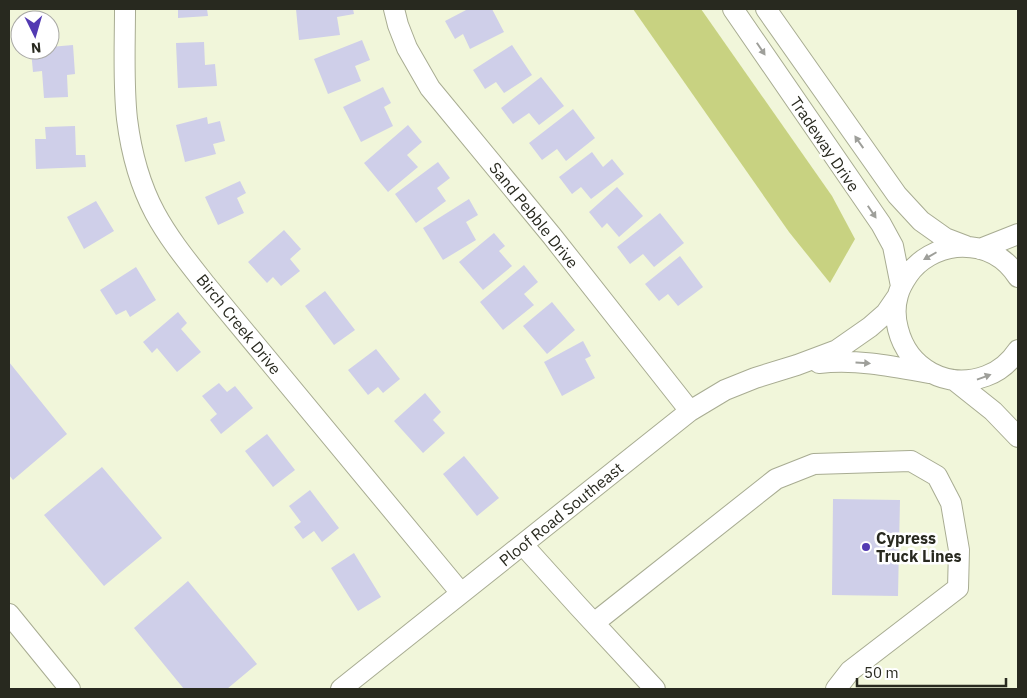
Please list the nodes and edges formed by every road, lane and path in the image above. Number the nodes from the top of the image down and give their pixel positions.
1 (125, 9) edge
2 (394, 9) edge
3 (733, 9) edge
4 (766, 9) edge
5 (1018, 234) edge
6 (974, 248) junction
7 (1018, 276) edge
8 (899, 291) junction
9 (1018, 350) edge
10 (797, 366) junction
11 (932, 374) junction
12 (954, 380) junction
13 (690, 411) junction
14 (1018, 437) edge
15 (524, 545) junction
16 (461, 593) junction
17 (9, 614) edge
18 (594, 623) junction
19 (70, 689) edge
20 (343, 689) edge
21 (655, 689) edge
22 (836, 689) edge

1 - 16 street, Birch Creek Drive
2 - 13 street, Sand Pebble Drive
3 -> 8 street, Tradeway Drive
6 -> 4 street, Tradeway Drive
5 - 6 street, Ploof Road Southeast
6 - 7 street, Tradeway Drive
6 -> 8 street, Ploof Road Southeast
8 - 10 street, Ploof Road Southeast
8 - 11 street, Tradeway Drive
12 -> 9 street
10 -> 11 street, Ploof Road Southeast
10 - 13 street, Ploof Road Southeast
11 - 12 street, Ploof Road Southeast
12 - 14 street
13 - 15 street, Ploof Road Southeast
15 - 16 street, Ploof Road Southeast
15 - 18 street
16 - 20 street, Ploof Road Southeast
17 - 19 street
18 - 21 street
18 - 22 street

